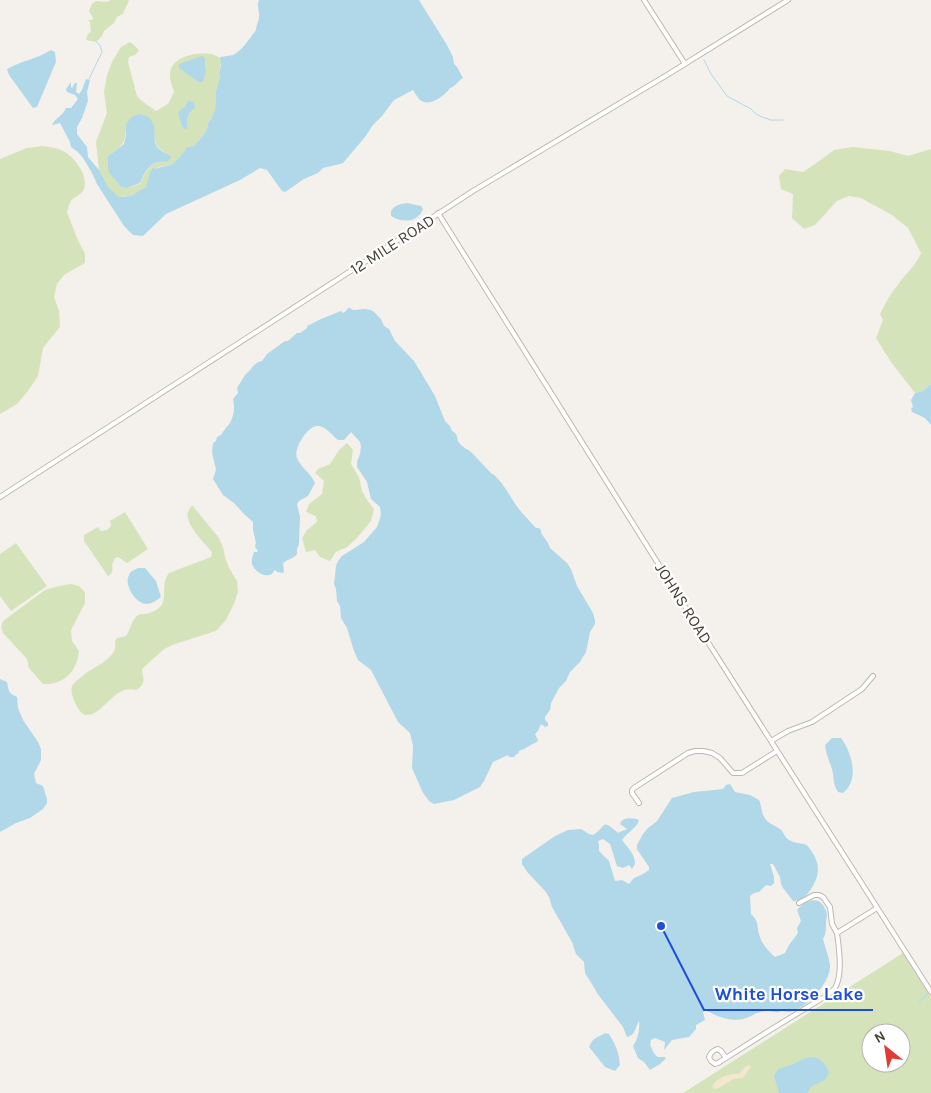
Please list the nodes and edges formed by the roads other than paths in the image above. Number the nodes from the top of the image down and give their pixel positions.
1 (644, 0) edge
2 (788, 0) edge
3 (685, 64) junction
4 (438, 213) junction
5 (0, 497) edge
6 (873, 676) dead end
7 (771, 741) junction
8 (777, 751) junction
9 (639, 803) dead end
10 (799, 903) dead end
11 (876, 908) junction
12 (837, 933) junction
13 (930, 990) edge
14 (726, 1058) dead end

1 - 3 street
2 - 3 street, 12 MILE ROAD
3 - 4 street, 12 MILE ROAD
4 - 5 street, 12 MILE ROAD
4 - 7 street, JOHNS ROAD
6 - 7 street
7 - 8 street, JOHNS ROAD
8 - 9 street
8 - 11 street, JOHNS ROAD
10 - 12 street
11 - 12 street
11 - 13 street, JOHNS ROAD
12 - 14 street

